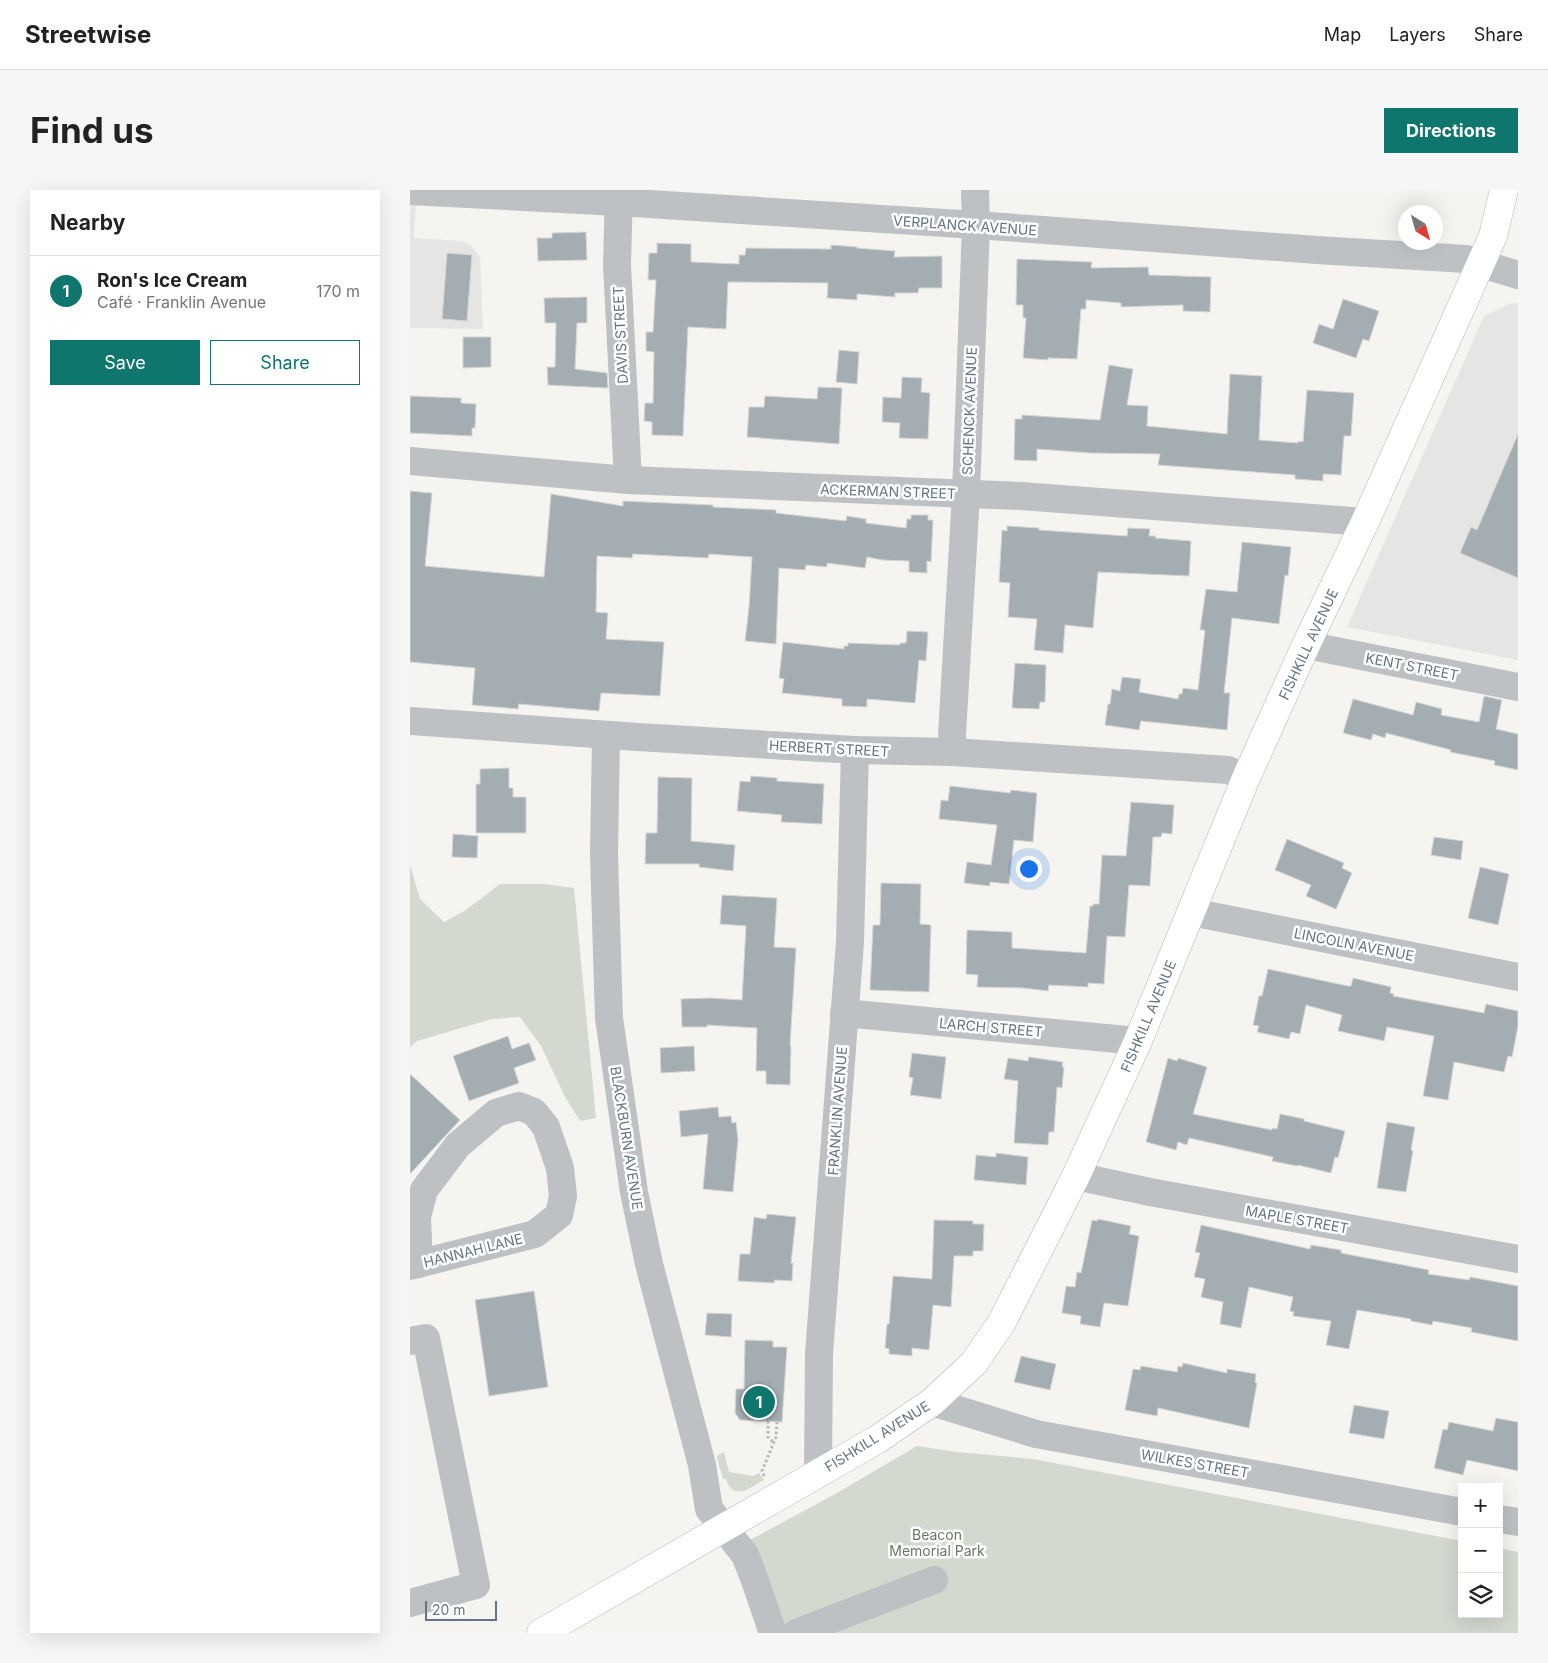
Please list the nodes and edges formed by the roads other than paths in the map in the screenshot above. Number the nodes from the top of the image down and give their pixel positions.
1 (975, 190) edge
2 (1504, 190) edge
3 (410, 192) edge
4 (618, 196) edge
5 (976, 225) junction
6 (1481, 263) junction
7 (1518, 275) edge
8 (410, 461) edge
9 (628, 480) junction
10 (966, 494) junction
11 (1365, 522) junction
12 (1306, 646) junction
13 (1518, 687) edge
14 (410, 721) edge
15 (606, 735) junction
16 (855, 750) junction
17 (953, 752) junction
18 (1246, 778) junction
19 (1191, 912) junction
20 (1518, 977) edge
21 (844, 1013) junction
22 (1138, 1041) junction
23 (1076, 1176) junction
24 (1518, 1259) edge
25 (414, 1265) edge
26 (410, 1341) edge
27 (932, 1402) junction
28 (818, 1472) junction
29 (1458, 1511) edge
30 (1503, 1520) edge
31 (1518, 1522) edge
32 (724, 1528) junction
33 (934, 1580) dead end
34 (410, 1603) edge
35 (541, 1633) edge
36 (773, 1633) edge
37 (796, 1633) edge

1 - 5 street, SCHENCK AVENUE
2 - 6 main road, FISHKILL AVENUE
3 - 4 street, VERPLANCK AVENUE
4 - 5 street, VERPLANCK AVENUE
4 - 9 street, DAVIS STREET
5 - 6 street, VERPLANCK AVENUE
5 - 10 street, SCHENCK AVENUE
6 - 7 street, VERPLANCK AVENUE
6 - 11 main road, FISHKILL AVENUE
8 - 9 street, ACKERMAN STREET
9 - 10 street, ACKERMAN STREET
10 - 11 street, ACKERMAN STREET
10 - 17 street, SCHENCK AVENUE
11 - 12 main road, FISHKILL AVENUE
12 - 13 street, KENT STREET
12 - 18 main road, FISHKILL AVENUE
14 - 15 street, HERBERT STREET
15 - 16 street, HERBERT STREET
15 - 32 street, BLACKBURN AVENUE
16 - 17 street, HERBERT STREET
16 - 21 street, FRANKLIN AVENUE
17 - 18 street, HERBERT STREET
18 - 19 main road, FISHKILL AVENUE
19 - 20 street, LINCOLN AVENUE
19 - 22 main road, FISHKILL AVENUE
21 - 22 street, LARCH STREET
21 - 28 street, FRANKLIN AVENUE
22 - 23 main road, FISHKILL AVENUE
23 - 24 street, MAPLE STREET
23 - 27 main road, FISHKILL AVENUE
25 - 25 street, HANNAH LANE
26 - 34 street
27 - 28 main road, FISHKILL AVENUE
27 - 29 street, WILKES STREET
28 - 32 main road, FISHKILL AVENUE
30 - 31 street
32 - 35 main road, FISHKILL AVENUE
32 - 36 street, BLACKBURN AVENUE
33 - 37 street

